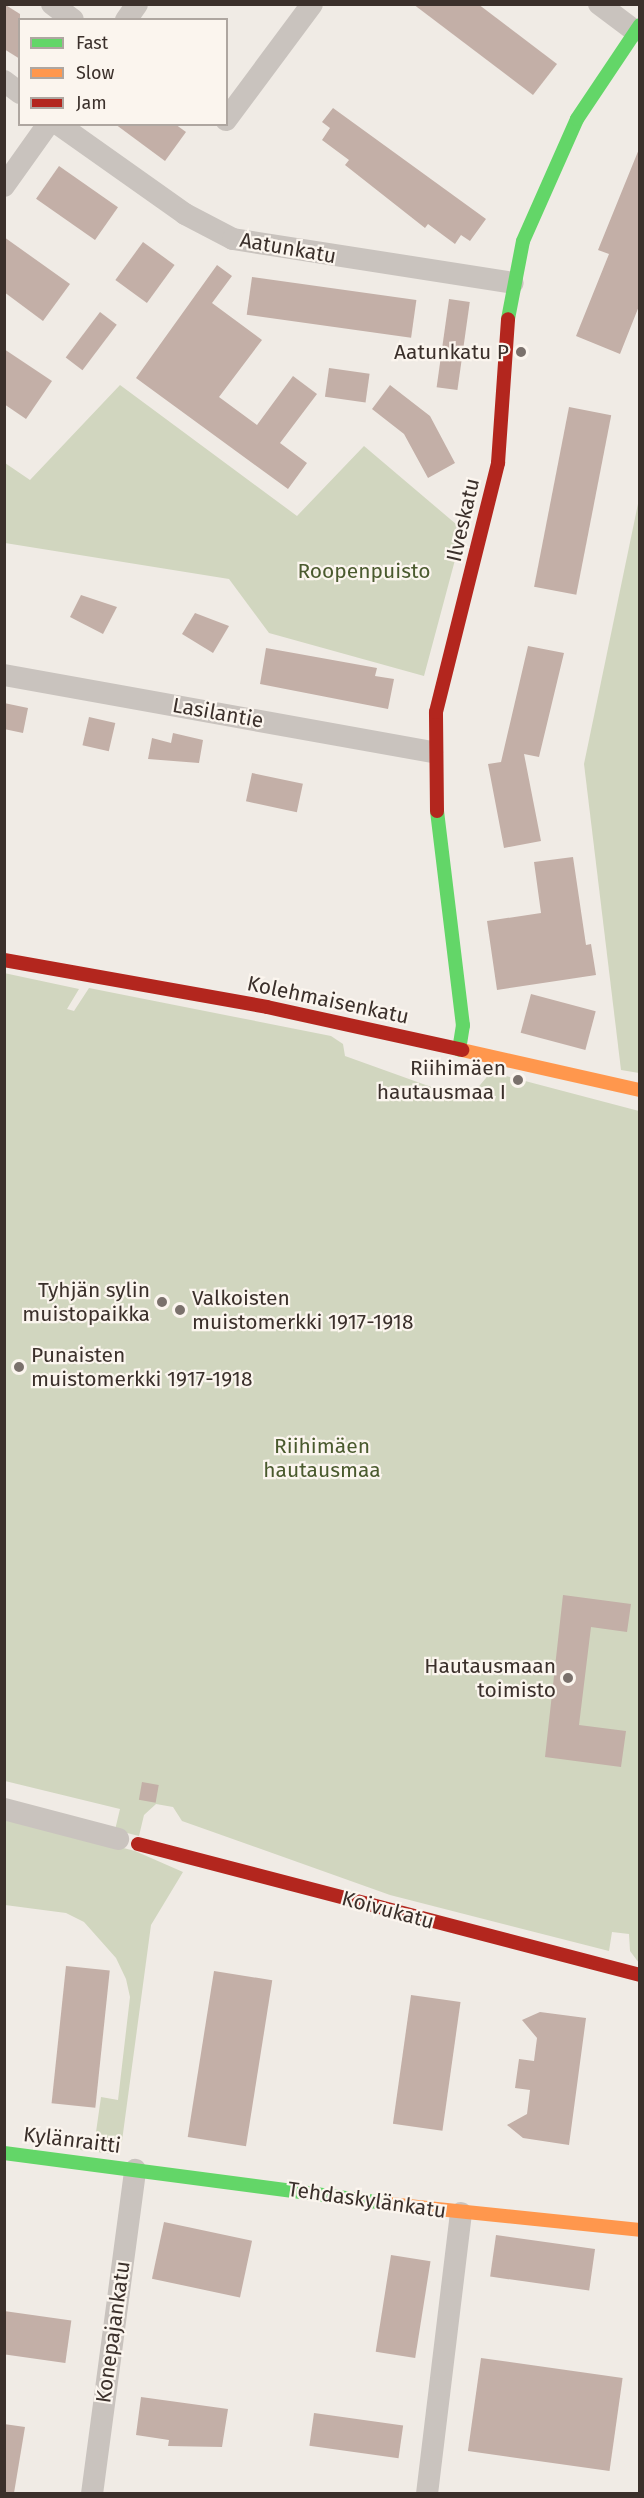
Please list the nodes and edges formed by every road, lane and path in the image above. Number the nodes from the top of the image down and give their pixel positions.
1 (52, 4) edge
2 (137, 4) edge
3 (312, 4) edge
4 (599, 4) edge
5 (70, 18) edge
6 (127, 18) edge
7 (637, 28) edge
8 (4, 81) edge
9 (18, 92) edge
10 (228, 117) edge
11 (47, 126) edge
12 (61, 126) edge
13 (4, 186) edge
14 (513, 282) junction
15 (4, 675) edge
16 (432, 752) junction
17 (4, 960) edge
18 (459, 1050) junction
19 (639, 1090) edge
20 (4, 1809) edge
21 (128, 1841) joint
22 (639, 1974) edge
23 (4, 2153) edge
24 (135, 2170) junction
25 (461, 2213) junction
26 (639, 2230) edge
27 (92, 2493) edge
28 (427, 2493) edge

1 - 5 street
2 - 6 street
3 - 10 street
4 - 7 street
7 - 14 street, Ilveskatu
8 - 9 street
11 - 13 street
12 - 14 street, Aatunkatu
14 - 16 street, Ilveskatu
15 - 16 street, Lasilantie
16 - 18 street, Ilveskatu
17 - 18 street, Kolehmaisenkatu
18 - 19 street, Kolehmaisenkatu
20 - 21 street, Koivukatu
21 - 22 street, Koivukatu
23 - 24 street, Kylänraitti
24 - 25 street, Tehdaskylänkatu
24 - 27 street, Konepajankatu
25 - 26 street
25 - 28 street, Tehdaskylänkatu

